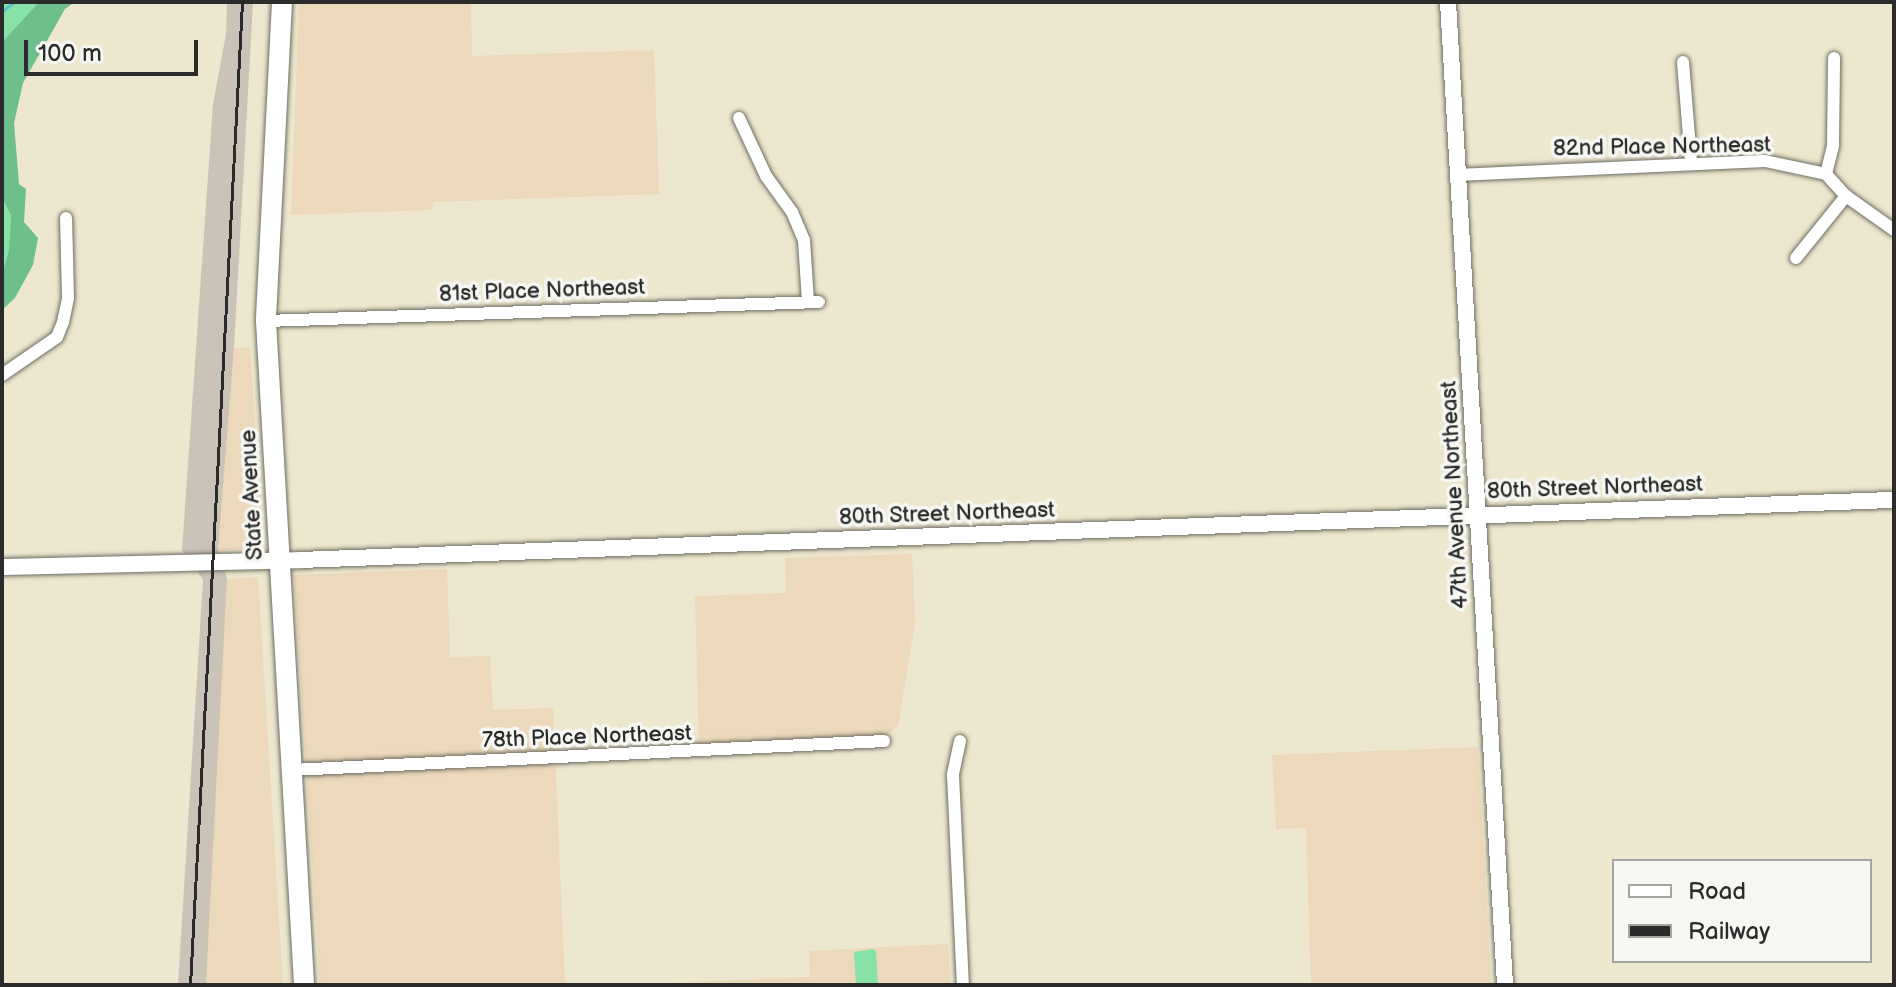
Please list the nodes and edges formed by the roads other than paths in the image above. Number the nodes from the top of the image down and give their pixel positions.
1 (282, 2) edge
2 (1448, 2) edge
3 (1834, 58) dead end
4 (1683, 62) dead end
5 (739, 118) dead end
6 (1691, 162) junction
7 (1826, 174) junction
8 (1457, 175) junction
9 (1846, 196) junction
10 (66, 218) dead end
11 (1894, 230) edge
12 (1796, 258) dead end
13 (266, 321) junction
14 (2, 375) edge
15 (1894, 500) edge
16 (1479, 514) junction
17 (280, 561) junction
18 (2, 567) edge
19 (884, 741) dead end
20 (960, 741) dead end
21 (292, 770) junction
22 (304, 985) edge
23 (963, 985) edge
24 (1505, 985) edge

1 - 13 main road, State Avenue
2 - 8 street, 47th Avenue Northeast
3 - 7 street
4 - 6 street
5 - 13 street, 81st Place Northeast
6 - 7 street, 82nd Place Northeast
6 - 8 street, 82nd Place Northeast
7 - 9 street
8 - 16 street, 47th Avenue Northeast
9 - 11 street
9 - 12 street
10 - 14 street
13 - 17 main road, State Avenue
15 - 16 street, 80th Street Northeast
16 - 17 street, 80th Street Northeast
16 - 24 street, 47th Avenue Northeast
17 - 18 street, 80th Street Northeast
17 - 21 main road, State Avenue
19 - 21 street, 78th Place Northeast
20 - 23 street
21 - 22 main road, State Avenue

